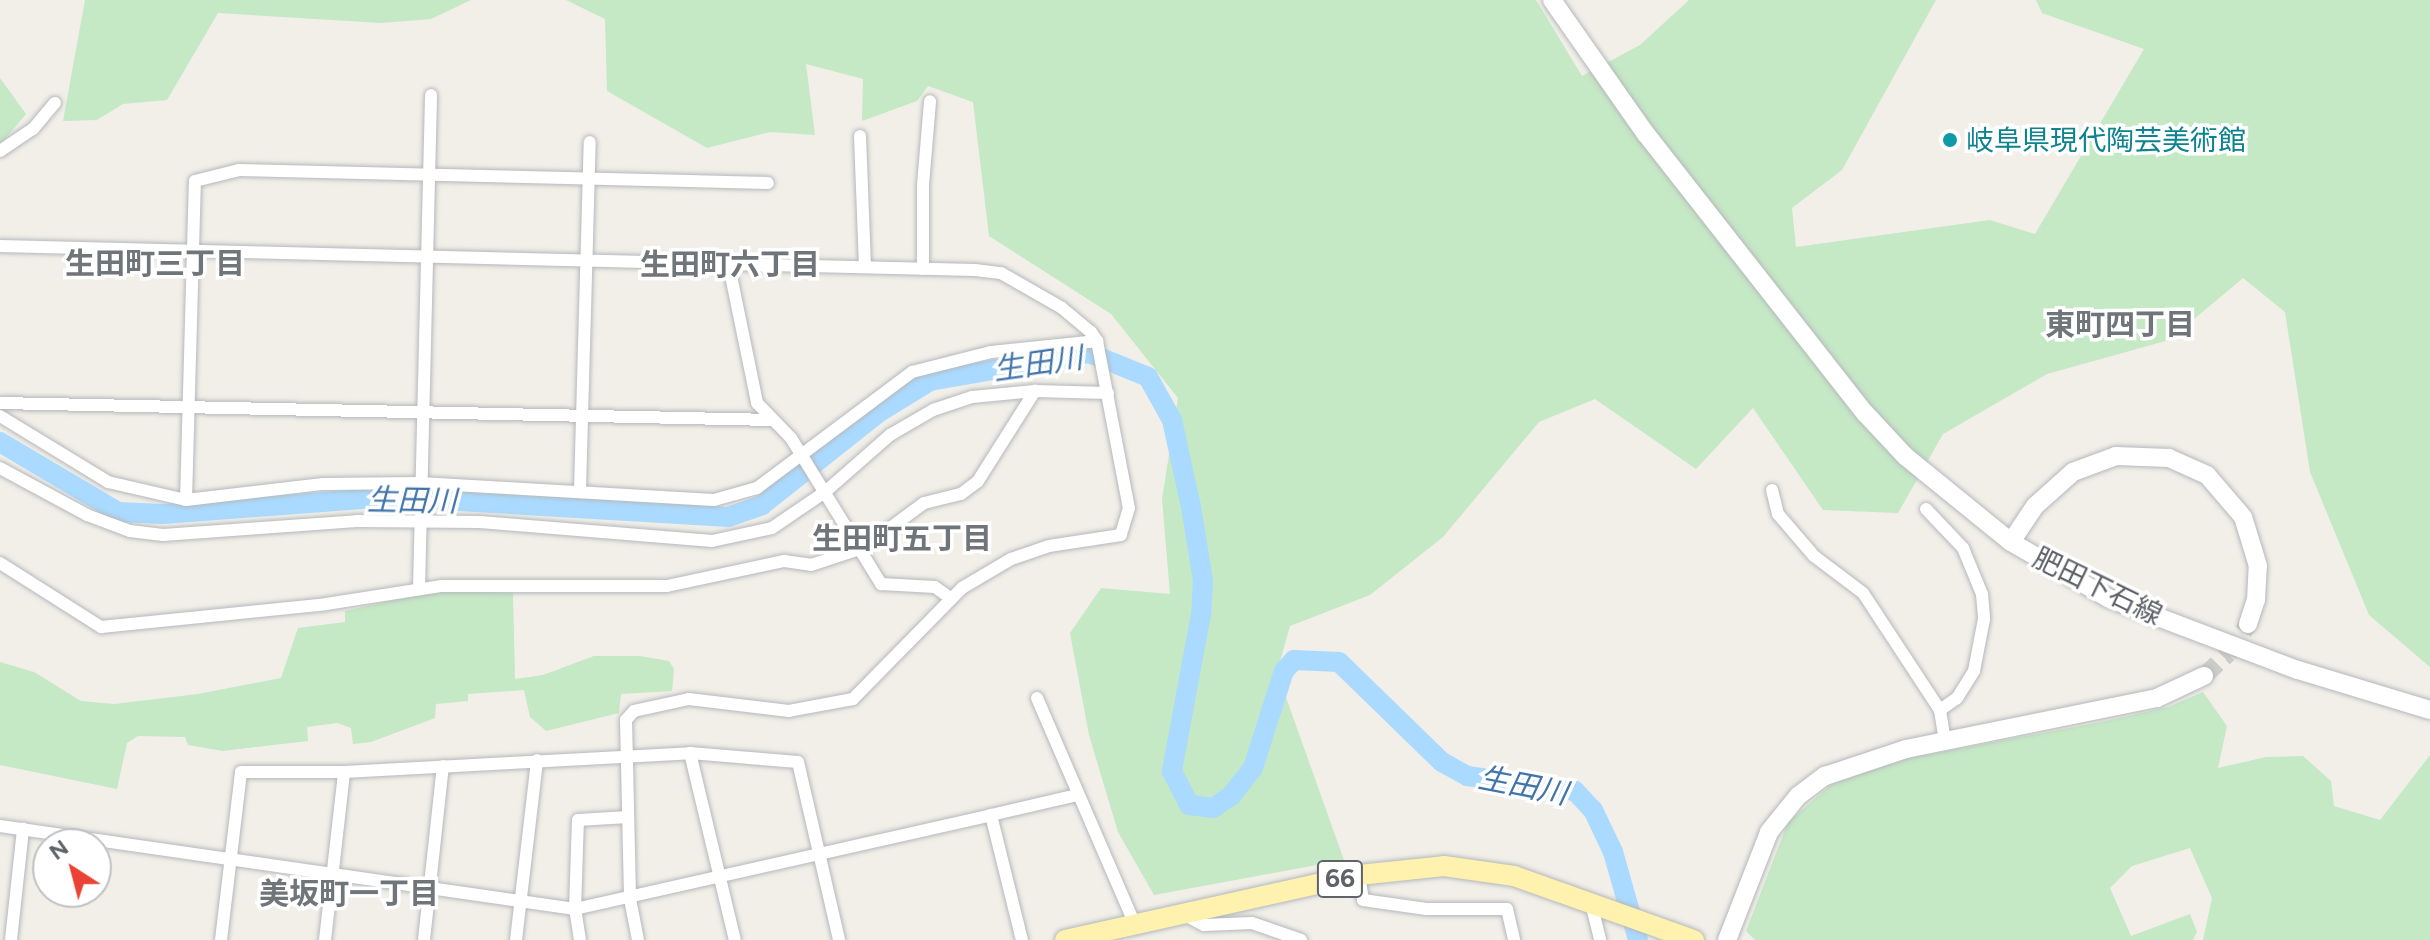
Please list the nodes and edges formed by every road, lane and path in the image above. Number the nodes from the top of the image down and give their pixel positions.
1 (1552, 0) edge
2 (431, 95) dead end
3 (930, 101) dead end
4 (55, 103) dead end
5 (860, 136) dead end
6 (590, 142) dead end
7 (0, 151) edge
8 (427, 175) junction
9 (589, 179) junction
10 (768, 183) dead end
11 (0, 246) edge
12 (193, 251) junction
13 (427, 256) junction
14 (585, 262) junction
15 (729, 266) junction
16 (865, 267) junction
17 (923, 269) junction
18 (1097, 341) junction
19 (1035, 391) junction
20 (1108, 393) junction
21 (0, 403) edge
22 (189, 407) junction
23 (422, 413) junction
24 (0, 416) edge
25 (580, 417) junction
26 (771, 420) junction
27 (801, 453) junction
28 (0, 468) edge
29 (420, 483) junction
30 (580, 490) junction
31 (1772, 490) dead end
32 (825, 492) junction
33 (186, 500) junction
34 (1926, 509) dead end
35 (420, 523) junction
36 (2011, 542) junction
37 (863, 548) junction
38 (0, 563) edge
39 (419, 588) junction
40 (950, 598) junction
41 (2248, 624) tunnel mouth
42 (2204, 676) tunnel mouth
43 (1037, 698) dead end
44 (1940, 710) junction
45 (2430, 710) edge
46 (1945, 740) junction
47 (690, 753) junction
48 (628, 756) junction
49 (537, 760) junction
50 (443, 766) junction
51 (344, 772) junction
52 (1077, 795) junction
53 (991, 815) junction
54 (628, 817) junction
55 (0, 826) edge
56 (23, 829) junction
57 (818, 855) junction
58 (229, 860) junction
59 (332, 875) junction
60 (1359, 875) junction
61 (721, 878) junction
62 (429, 891) junction
63 (630, 899) junction
64 (520, 901) junction
65 (1591, 903) junction
66 (575, 909) junction
67 (1183, 914) junction
68 (1135, 924) junction
69 (11, 940) edge
70 (221, 940) edge
71 (325, 940) edge
72 (424, 940) edge
73 (516, 940) edge
74 (580, 940) edge
75 (638, 940) edge
76 (735, 940) edge
77 (839, 940) edge
78 (1022, 940) edge
79 (1065, 940) edge
80 (1301, 940) edge
81 (1514, 940) edge
82 (1600, 940) edge
83 (1694, 940) edge
84 (1727, 940) edge

1 - 36 main road
2 - 8 street
3 - 17 street
4 - 7 street
5 - 16 street
6 - 9 street
8 - 9 street
8 - 12 street
8 - 13 street
9 - 10 street
9 - 14 street
11 - 12 street
12 - 13 street
12 - 22 street
13 - 14 street
13 - 23 street
14 - 15 street
14 - 25 street
15 - 16 street
15 - 26 street
16 - 17 street
17 - 18 street
18 - 20 street
18 - 27 street
19 - 20 street
19 - 32 street
19 - 37 street
20 - 40 street
21 - 22 street
22 - 23 street
22 - 33 street
23 - 25 street
23 - 29 street
24 - 33 street
25 - 26 street
25 - 30 street
26 - 27 street
27 - 30 street
27 - 32 street
28 - 35 street
29 - 30 street
29 - 33 street
29 - 35 street
31 - 44 street
32 - 35 street
32 - 37 street
34 - 44 street
35 - 39 street
36 - 41 main road, 肥田下石線
36 - 45 main road, 肥田下石線
37 - 39 street
37 - 40 street
38 - 39 street
40 - 48 street
42 - 46 main road
43 - 52 street
44 - 46 street
46 - 84 main road
47 - 48 street
47 - 57 street
47 - 61 street
48 - 49 street
48 - 54 street
49 - 50 street
49 - 64 street
50 - 51 street
50 - 62 street
51 - 58 street
51 - 59 street
52 - 53 street
52 - 68 street
53 - 57 street
53 - 78 street
54 - 63 street
54 - 66 street
55 - 56 street
56 - 58 street
56 - 69 street
57 - 61 street
57 - 77 street
58 - 59 street
58 - 70 street
59 - 62 street
59 - 71 street
60 - 65 main road, 66
60 - 67 main road, 66
60 - 81 street
61 - 63 street
61 - 76 street
62 - 64 street
62 - 72 street
63 - 66 street
63 - 75 street
64 - 66 street
64 - 73 street
65 - 82 street
65 - 83 main road, 66
66 - 74 street
67 - 68 main road, 66
67 - 80 street
68 - 79 main road, 66

